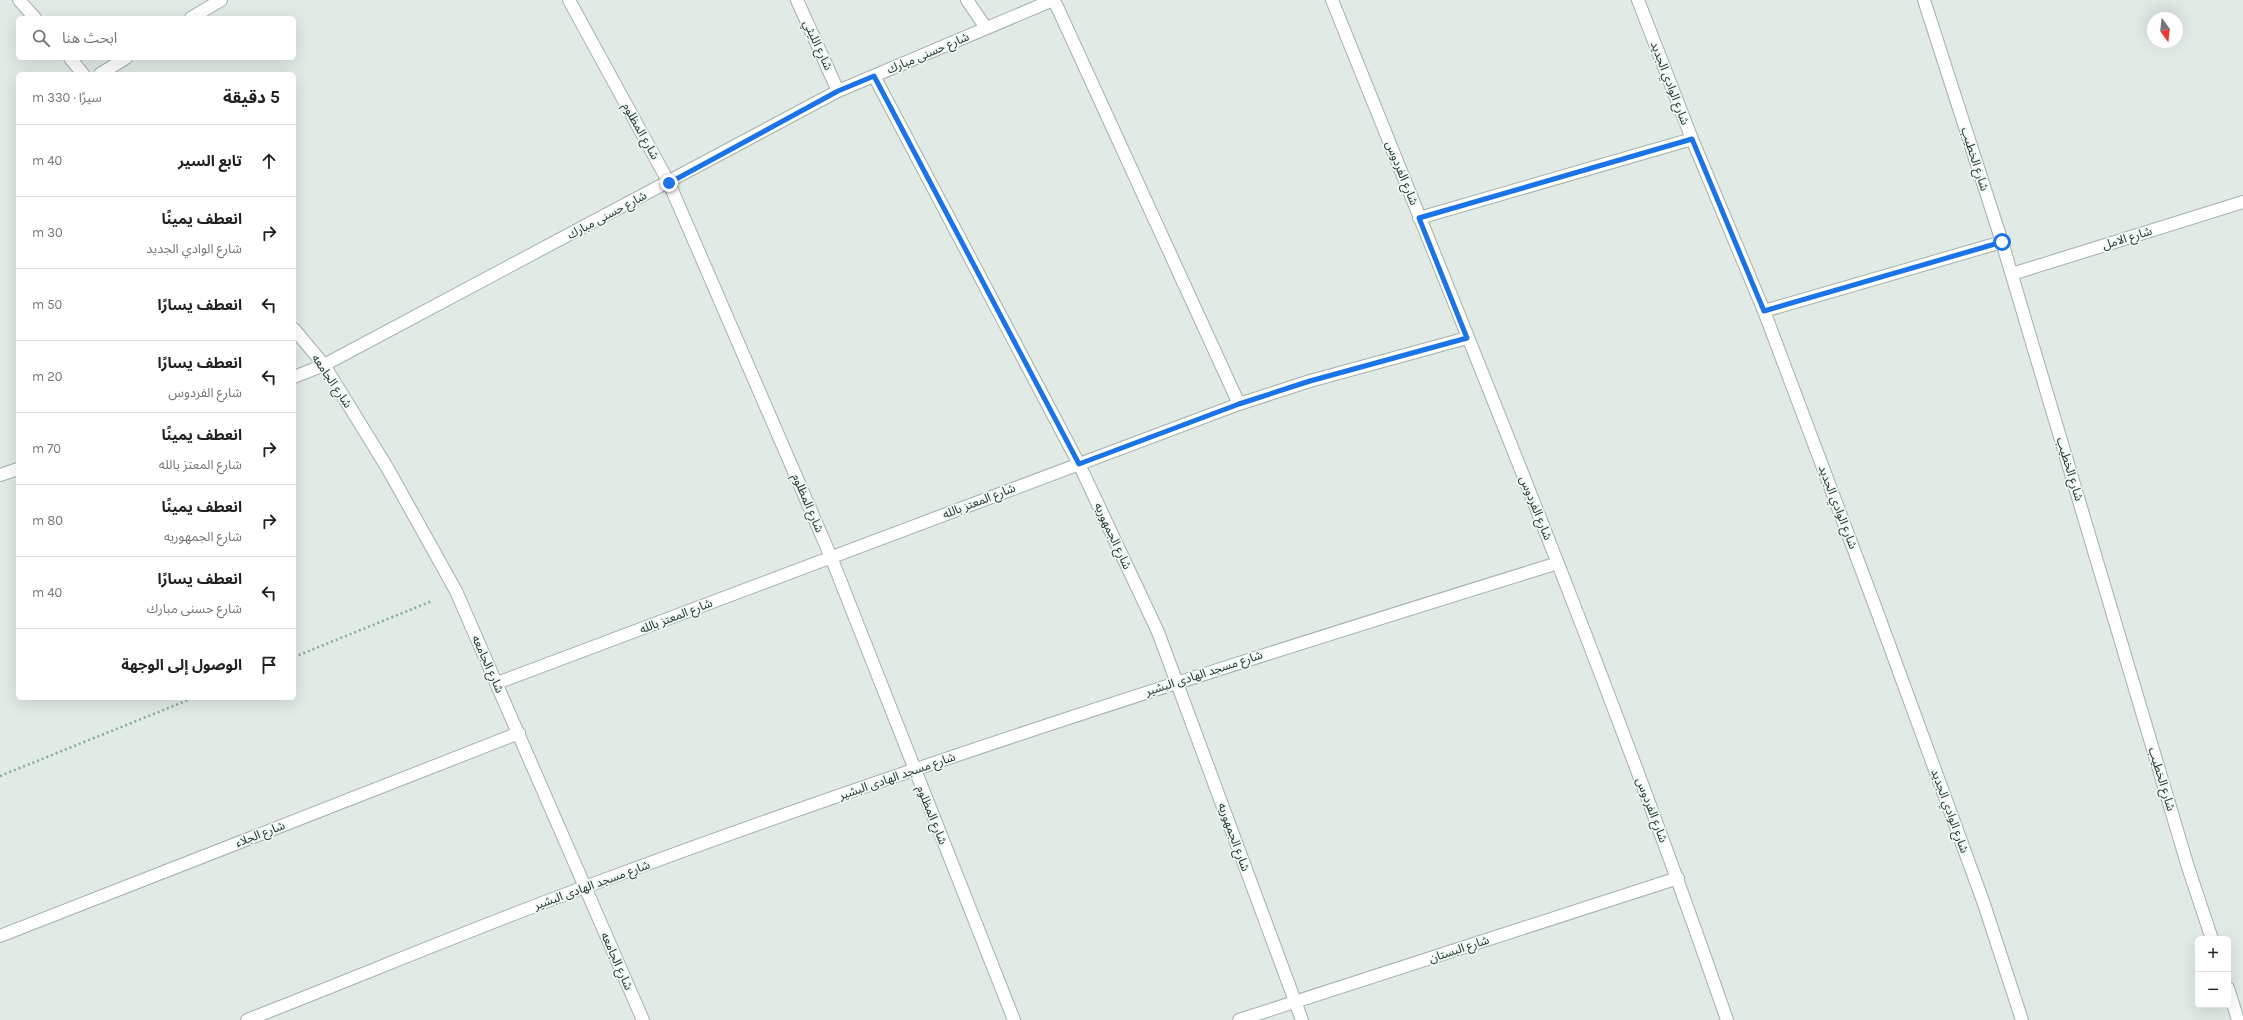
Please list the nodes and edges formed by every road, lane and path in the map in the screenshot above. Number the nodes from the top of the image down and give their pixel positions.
1 (19, 0) edge
2 (221, 0) edge
3 (569, 0) edge
4 (797, 0) edge
5 (967, 0) edge
6 (1054, 0) edge
7 (1332, 0) edge
8 (1638, 0) edge
9 (1924, 0) edge
10 (33, 16) edge
11 (195, 16) edge
12 (986, 28) junction
13 (72, 60) edge
14 (123, 60) edge
15 (81, 72) edge
16 (103, 72) edge
17 (874, 76) junction
18 (838, 91) junction
19 (1692, 139) junction
20 (669, 183) junction
21 (2243, 202) edge
22 (1419, 218) junction
23 (2002, 242) junction
24 (2012, 274) junction
25 (1764, 311) junction
26 (296, 331) edge
27 (1467, 338) junction
28 (324, 365) junction
29 (296, 376) edge
30 (1239, 404) junction
31 (1079, 464) junction
32 (16, 471) edge
33 (0, 475) edge
34 (831, 557) junction
35 (1558, 563) junction
36 (456, 591) junction
37 (296, 656) edge
38 (1177, 681) junction
39 (497, 684) junction
40 (188, 700) edge
41 (519, 733) junction
42 (914, 770) junction
43 (0, 776) edge
44 (1678, 878) junction
45 (584, 887) junction
46 (0, 936) edge
47 (2211, 936) edge
48 (2231, 998) edge
49 (1295, 1002) junction
50 (247, 1020) edge
51 (643, 1020) edge
52 (1014, 1020) edge
53 (1239, 1020) edge
54 (1302, 1020) edge
55 (1727, 1020) edge
56 (2022, 1020) edge
57 (2238, 1020) edge

1 - 10 street
2 - 11 street
3 - 20 street, شارع المظلوم
4 - 18 street, شارع الليثي
5 - 12 street
6 - 12 street, شارع حسنى مبارك
6 - 30 street
7 - 22 street, شارع الفردوس
8 - 19 street, شارع الوادي الجديد
9 - 23 street, شارع الخطيب
12 - 17 street, شارع حسنى مبارك
13 - 15 street
14 - 16 street
17 - 18 street, شارع حسنى مبارك
17 - 31 street, شارع الجمهوريه
18 - 20 street, شارع حسنى مبارك
19 - 22 street
19 - 25 street, شارع الوادي الجديد
20 - 28 street, شارع حسنى مبارك
20 - 34 street, شارع المظلوم
21 - 24 street, شارع الامل
22 - 27 street, شارع الفردوس
23 - 24 street, شارع الخطيب
23 - 25 street
24 - 47 street, شارع الخطيب
25 - 56 street, شارع الوادي الجديد
26 - 28 street, شارع الجامعه
27 - 30 street, شارع المعتز بالله
27 - 35 street, شارع الفردوس
28 - 29 street, شارع حسنى مبارك
28 - 36 street, شارع الجامعه
30 - 31 street, شارع المعتز بالله
31 - 34 street, شارع المعتز بالله
31 - 38 street, شارع الجمهوريه
32 - 33 street
34 - 39 street, شارع المعتز بالله
34 - 42 street, شارع المظلوم
35 - 38 street, شارع مسجد الهادى البشير
35 - 44 street, شارع الفردوس
36 - 37 path
36 - 39 street, شارع الجامعه
38 - 42 street, شارع مسجد الهادى البشير
38 - 49 street, شارع الجمهوريه
39 - 41 street, شارع الجامعه
40 - 43 path
41 - 45 street, شارع الجامعه
41 - 46 street, شارع الجلاء
42 - 45 street, شارع مسجد الهادى البشير
42 - 52 street, شارع المظلوم
44 - 49 street, شارع البستان
44 - 55 street, شارع الفردوس
45 - 50 street, شارع مسجد الهادى البشير
45 - 51 street, شارع الجامعه
48 - 57 street
49 - 53 street, شارع البستان
49 - 54 street, شارع الجمهوريه

